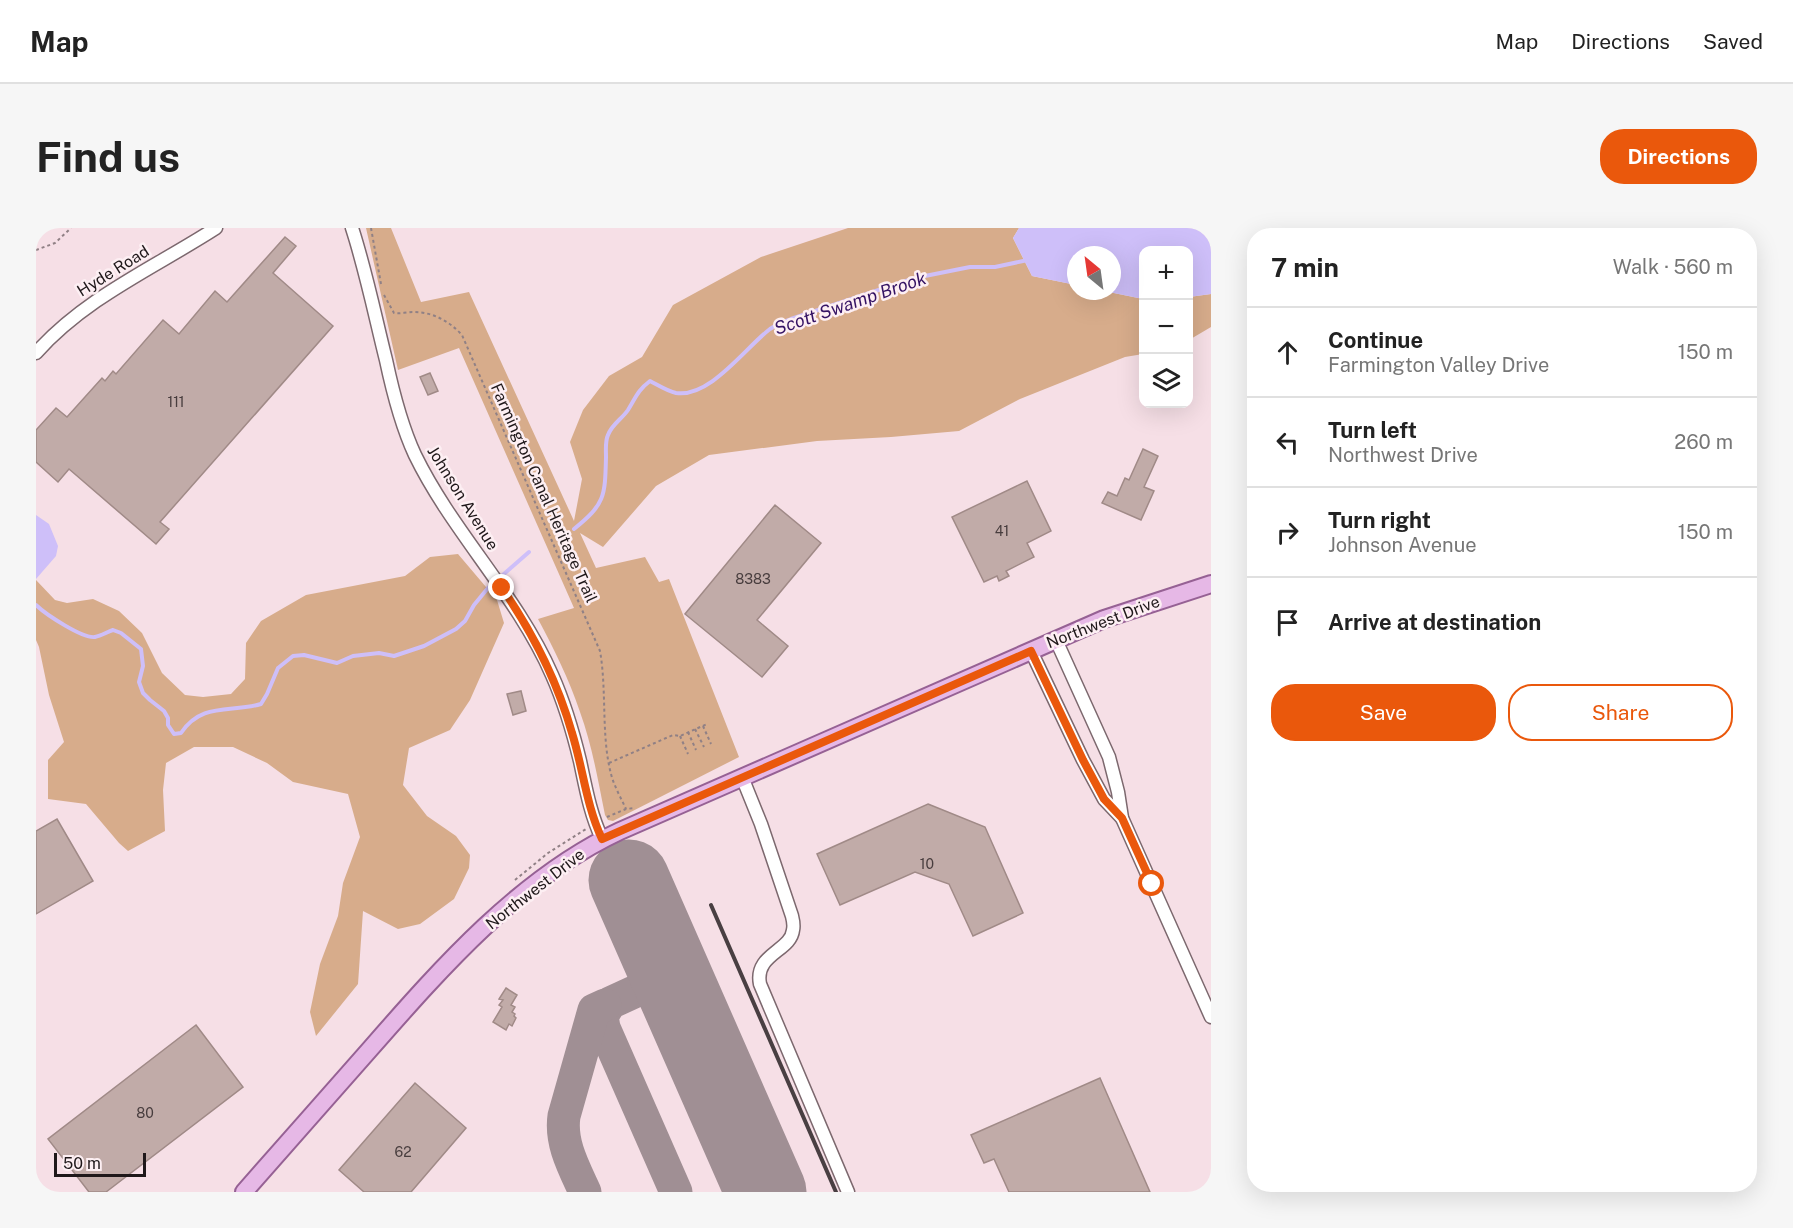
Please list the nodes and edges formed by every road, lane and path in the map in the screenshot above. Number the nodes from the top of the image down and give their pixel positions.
1 (71, 228) edge
2 (216, 228) edge
3 (352, 228) edge
4 (371, 228) edge
5 (36, 250) edge
6 (36, 352) edge
7 (1211, 584) edge
8 (1056, 640) junction
9 (1031, 651) junction
10 (707, 724) dead end
11 (703, 726) junction
12 (695, 729) junction
13 (688, 732) junction
14 (680, 736) junction
15 (711, 744) dead end
16 (704, 747) dead end
17 (696, 750) dead end
18 (688, 754) dead end
19 (609, 763) junction
20 (742, 777) junction
21 (613, 814) dead end
22 (1122, 818) junction
23 (602, 839) junction
24 (1211, 1017) edge
25 (244, 1192) edge
26 (848, 1192) edge

1 - 5 path
2 - 6 street, Hyde Road
3 - 23 street, Johnson Avenue
4 - 19 path, Farmington Canal Heritage Trail
7 - 8 main road, Northwest Drive
8 - 9 main road, Northwest Drive
8 - 22 street
9 - 20 main road, Northwest Drive
9 - 22 street
10 - 11 path
11 - 12 path
11 - 15 path
12 - 13 path
12 - 16 path
13 - 14 path
13 - 17 path
14 - 18 path
14 - 19 path
19 - 21 path, Farmington Canal Heritage Trail
20 - 23 main road, Northwest Drive
20 - 26 street
22 - 24 street
23 - 25 main road, Northwest Drive

